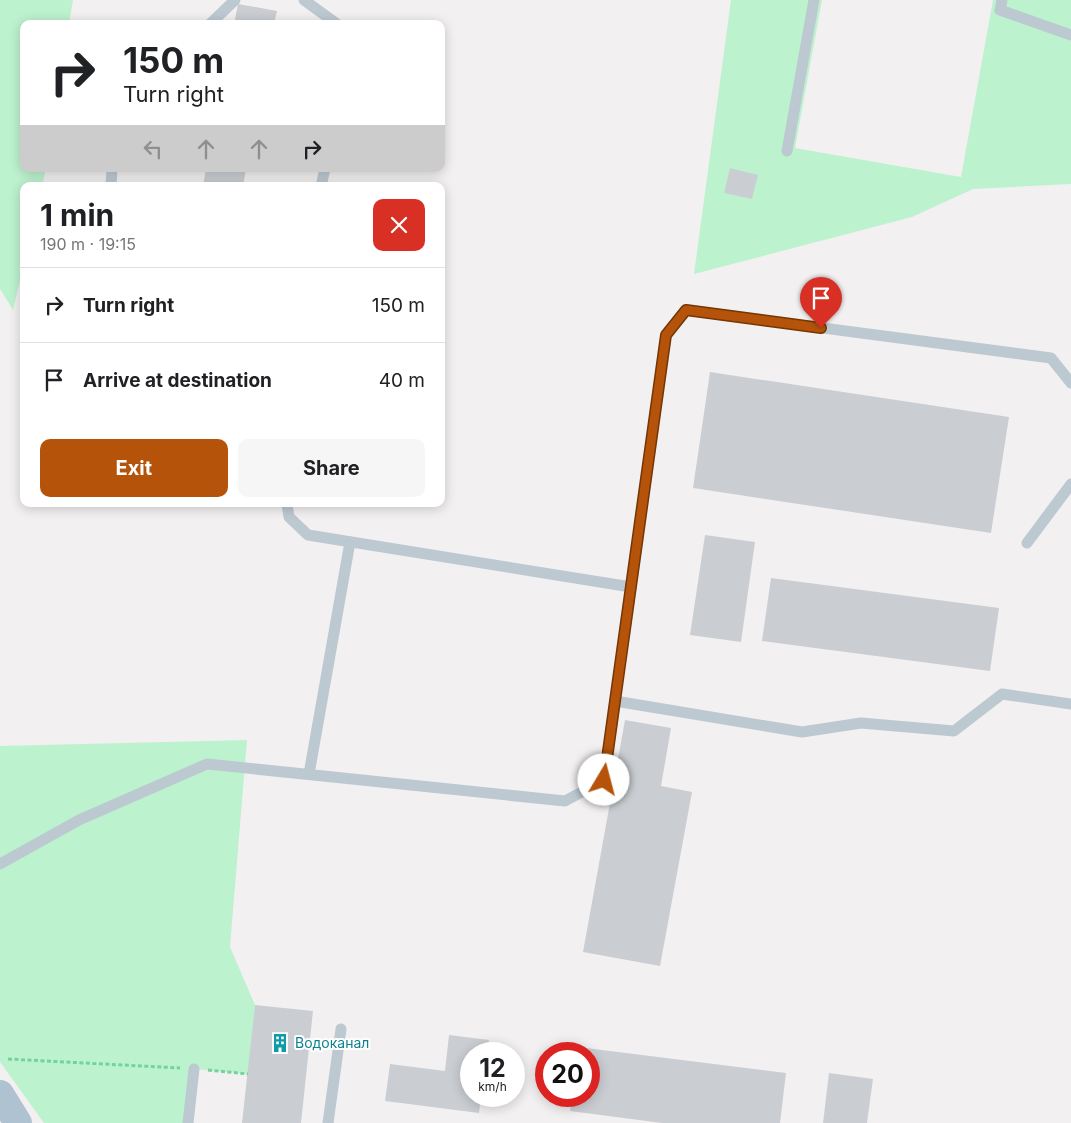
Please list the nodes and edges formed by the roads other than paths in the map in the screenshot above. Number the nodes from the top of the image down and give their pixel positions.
1 (235, 0) edge
2 (304, 0) edge
3 (814, 0) edge
4 (1002, 0) edge
5 (214, 20) edge
6 (332, 20) edge
7 (1071, 35) edge
8 (787, 152) dead end
9 (1071, 383) edge
10 (1071, 484) edge
11 (287, 507) edge
12 (350, 542) junction
13 (1026, 543) dead end
14 (631, 587) junction
15 (615, 701) junction
16 (1071, 704) edge
17 (309, 774) junction
18 (0, 864) edge
19 (341, 1029) dead end
20 (194, 1069) road end
21 (0, 1094) edge
22 (18, 1123) edge
23 (188, 1123) edge
24 (328, 1123) edge

1 - 5 lane
2 - 6 lane
3 - 8 lane
4 - 7 lane
9 - 14 lane
10 - 13 lane
11 - 12 lane
12 - 14 lane
12 - 17 lane
14 - 15 lane
15 - 16 lane
15 - 17 lane
17 - 18 lane
19 - 24 lane
20 - 23 lane
21 - 22 main road

